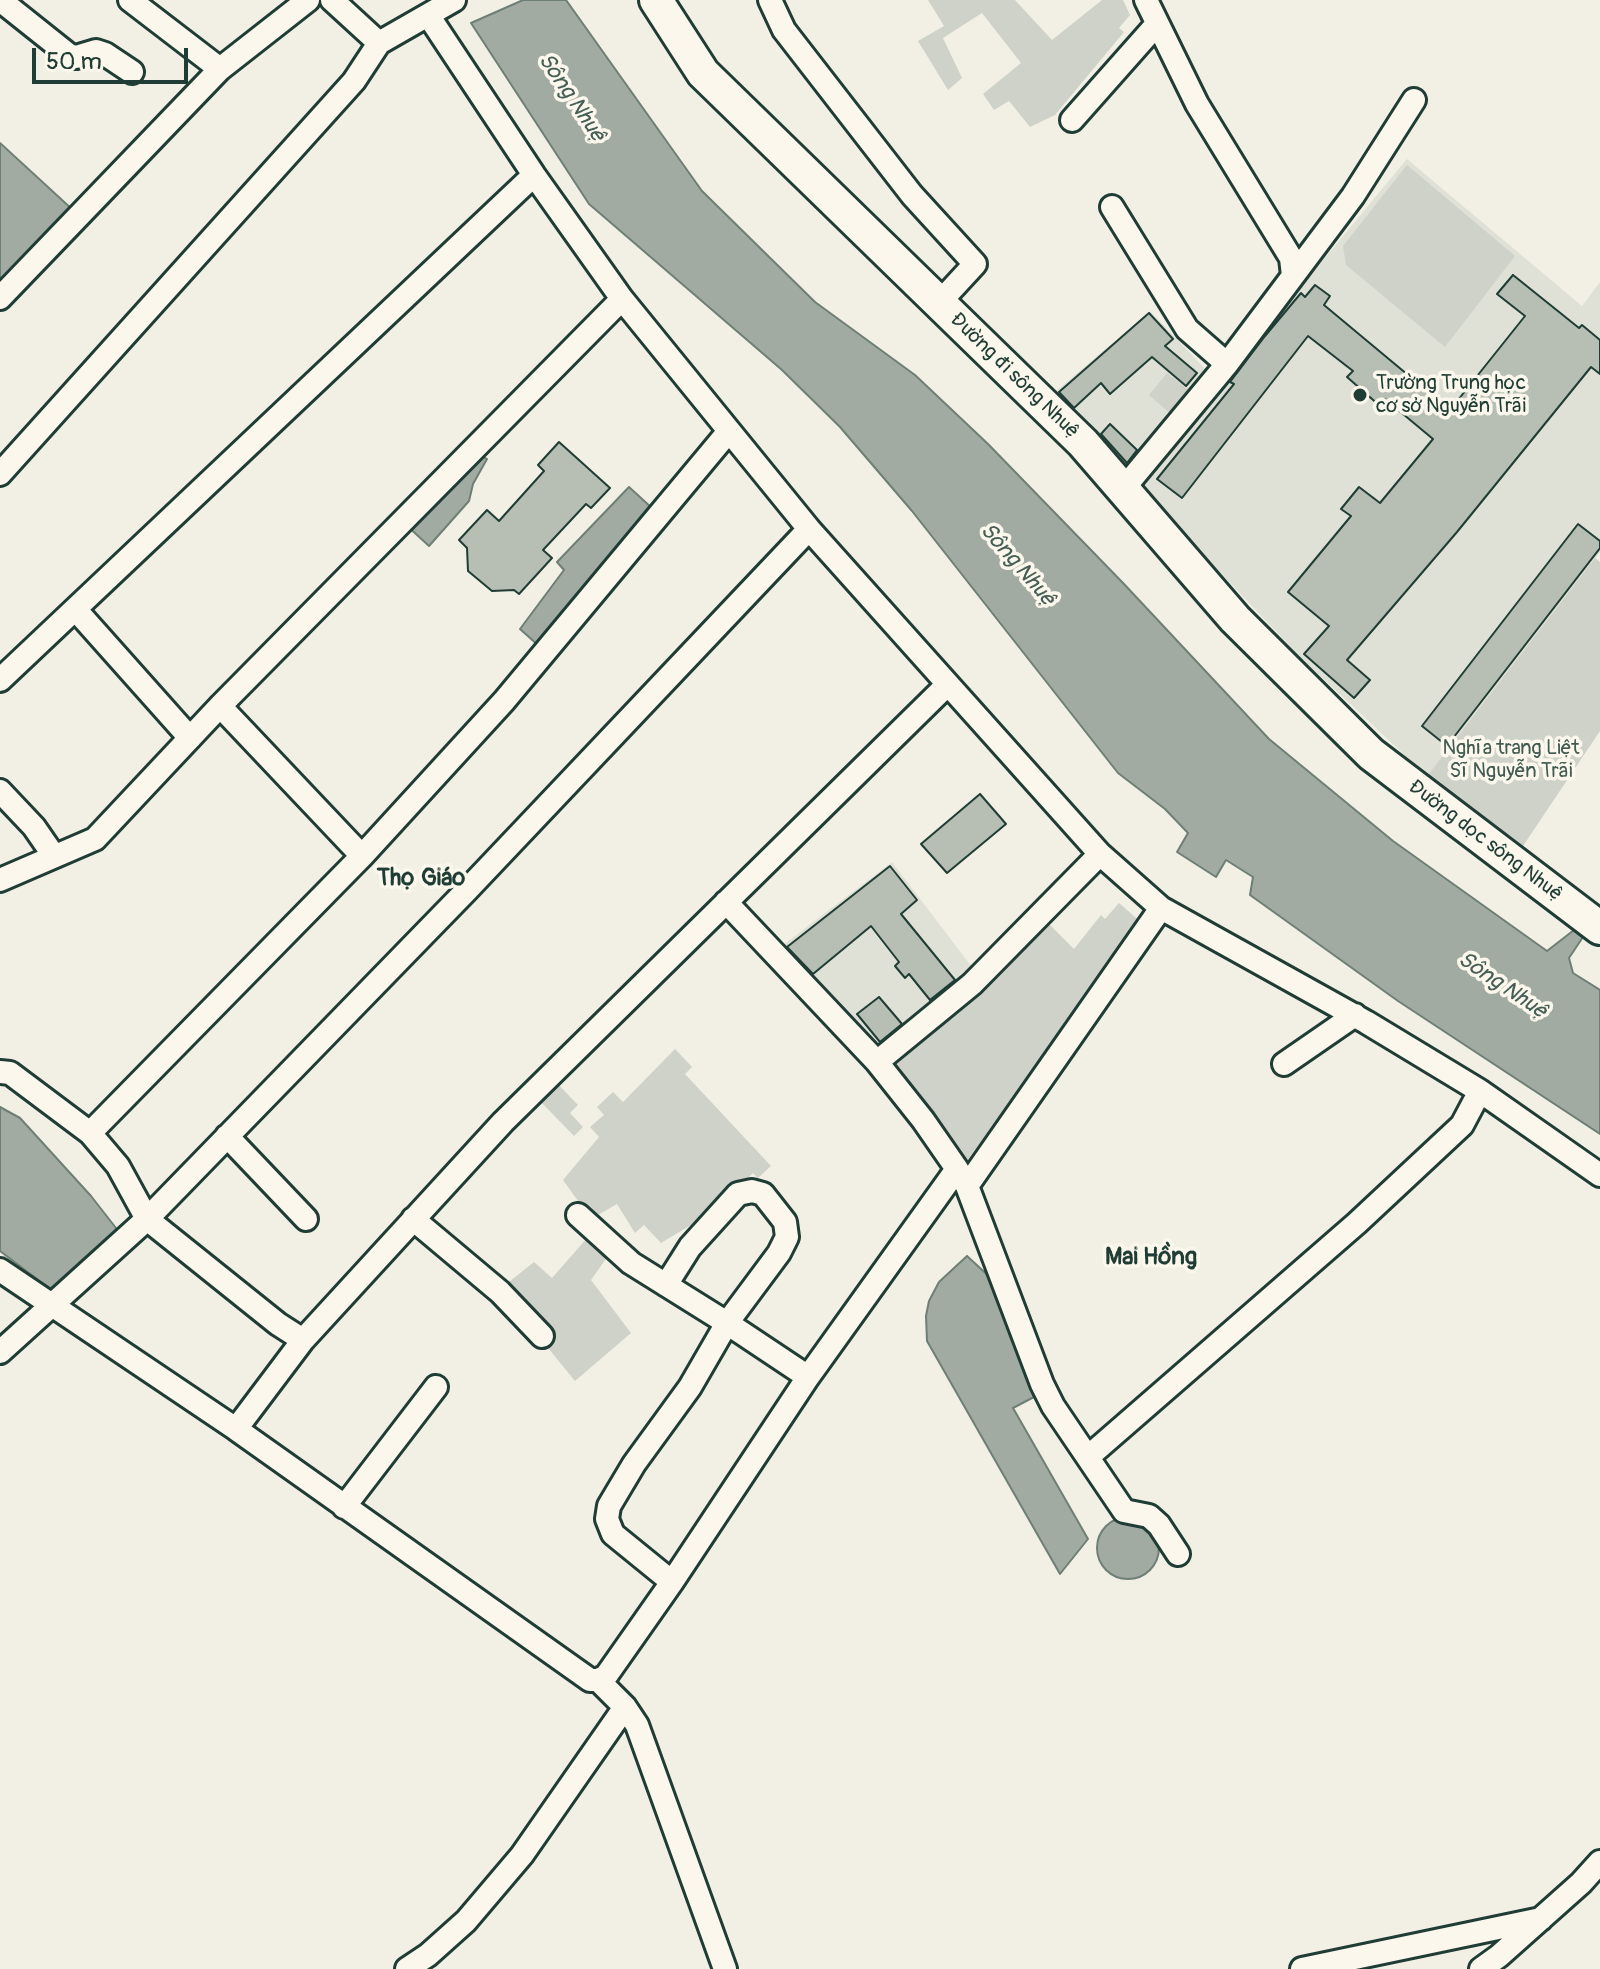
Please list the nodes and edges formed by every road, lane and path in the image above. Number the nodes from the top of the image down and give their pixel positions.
1 (0, 0) edge
2 (130, 0) edge
3 (308, 0) edge
4 (332, 0) edge
5 (656, 0) edge
6 (770, 0) edge
7 (1146, 0) edge
8 (452, 1) edge
9 (428, 15) junction
10 (1157, 24) junction
11 (379, 43) junction
12 (220, 69) junction
13 (132, 72) dead end
14 (1414, 100) dead end
15 (1072, 120) dead end
16 (534, 175) junction
17 (1112, 207) dead end
18 (1293, 276) junction
19 (0, 298) edge
20 (622, 299) junction
21 (939, 303) junction
22 (1227, 364) junction
23 (729, 431) junction
24 (0, 474) edge
25 (1124, 488) junction
26 (809, 529) junction
27 (76, 610) junction
28 (0, 680) edge
29 (947, 685) junction
30 (220, 706) junction
31 (190, 738) junction
32 (1371, 754) joint
33 (0, 791) edge
34 (1100, 854) junction
35 (54, 856) junction
36 (362, 856) junction
37 (0, 880) edge
38 (726, 902) junction
39 (1161, 908) junction
40 (1600, 928) edge
41 (1355, 1015) junction
42 (877, 1062) junction
43 (1284, 1064) dead end
44 (0, 1072) edge
45 (1480, 1091) junction
46 (90, 1133) junction
47 (227, 1136) junction
48 (1600, 1175) edge
49 (962, 1178) junction
50 (578, 1215) dead end
51 (147, 1219) junction
52 (306, 1219) dead end
53 (413, 1219) junction
54 (0, 1270) edge
55 (666, 1285) junction
56 (51, 1306) junction
57 (727, 1323) junction
58 (542, 1336) dead end
59 (303, 1340) junction
60 (0, 1352) edge
61 (808, 1377) junction
62 (436, 1387) dead end
63 (236, 1429) junction
64 (1088, 1457) junction
65 (344, 1507) junction
66 (1178, 1554) dead end
67 (672, 1582) junction
68 (598, 1680) junction
69 (625, 1707) junction
70 (1600, 1862) edge
71 (1541, 1919) junction
72 (407, 1969) edge
73 (725, 1969) edge
74 (1302, 1969) edge
75 (1481, 1969) edge

1 - 13 street
2 - 12 street
3 - 12 street
4 - 11 street
5 - 21 street, Đường đi sông Nhuệ
6 - 21 street
7 - 10 street
8 - 9 street
9 - 11 street
9 - 16 street
10 - 15 street
10 - 18 street
11 - 24 street
12 - 19 street
14 - 18 street
16 - 20 street
16 - 27 street
17 - 22 street
18 - 22 street
20 - 23 street
20 - 30 street
21 - 25 street, Đường đi sông Nhuệ
22 - 25 street
23 - 26 street
23 - 36 street
25 - 32 street, Đường đi sông Nhuệ
26 - 29 street
26 - 47 street
27 - 28 street
27 - 31 street
29 - 34 street
29 - 38 street
30 - 31 street
30 - 36 street
31 - 35 street
32 - 40 street, Đường dọc sông Nhuệ
33 - 35 street
34 - 39 street
34 - 42 street
35 - 37 street
36 - 46 street
38 - 42 street
38 - 53 street
39 - 41 street
39 - 49 street
41 - 43 street
41 - 45 street
42 - 49 street
44 - 46 street
45 - 48 street
45 - 64 street
46 - 51 street
47 - 51 street
47 - 52 street
49 - 61 street
49 - 64 street
50 - 55 street
51 - 56 street
51 - 59 street
53 - 58 street
53 - 59 street
54 - 56 street
55 - 57 street
55 - 57 street
56 - 60 street
56 - 63 street
57 - 61 street
57 - 67 street
59 - 63 street
61 - 67 street
62 - 65 street
63 - 65 street
64 - 66 street
65 - 68 street
67 - 68 street
68 - 69 street
69 - 72 street
69 - 73 street
70 - 71 street
71 - 74 street
71 - 75 street

